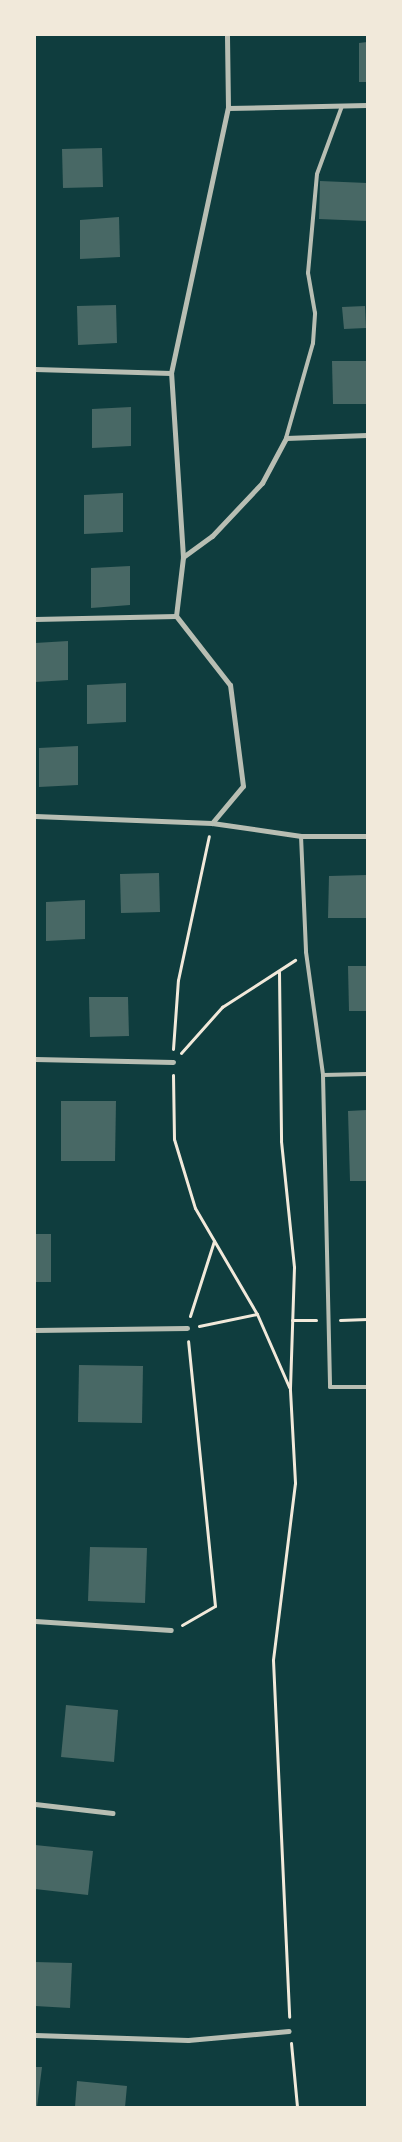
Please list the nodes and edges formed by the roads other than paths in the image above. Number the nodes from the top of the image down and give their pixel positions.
1 (227, 35) edge
2 (367, 105) edge
3 (342, 106) junction
4 (228, 108) junction
5 (35, 369) edge
6 (171, 373) junction
7 (367, 435) edge
8 (286, 438) junction
9 (183, 557) junction
10 (176, 616) junction
11 (35, 619) edge
12 (35, 816) edge
13 (212, 823) junction
14 (301, 836) junction
15 (367, 836) edge
16 (35, 1059) edge
17 (172, 1062) road end
18 (367, 1068) edge
19 (322, 1074) junction
20 (366, 1074) edge
21 (187, 1328) road end
22 (35, 1330) edge
23 (367, 1387) edge
24 (35, 1621) edge
25 (171, 1630) road end
26 (35, 1804) edge
27 (112, 1813) dead end
28 (289, 2031) road end
29 (35, 2035) edge

1 - 4 street
2 - 3 street
3 - 4 street
3 - 8 lane
4 - 6 street
5 - 6 street
6 - 9 street
7 - 8 street
8 - 9 street
9 - 10 street
10 - 11 street
10 - 13 street
12 - 13 street
13 - 14 street
14 - 15 street
14 - 19 lane
16 - 17 street
18 - 20 lane
19 - 20 lane
19 - 23 lane
21 - 22 street
24 - 25 street
26 - 27 street
28 - 29 street

